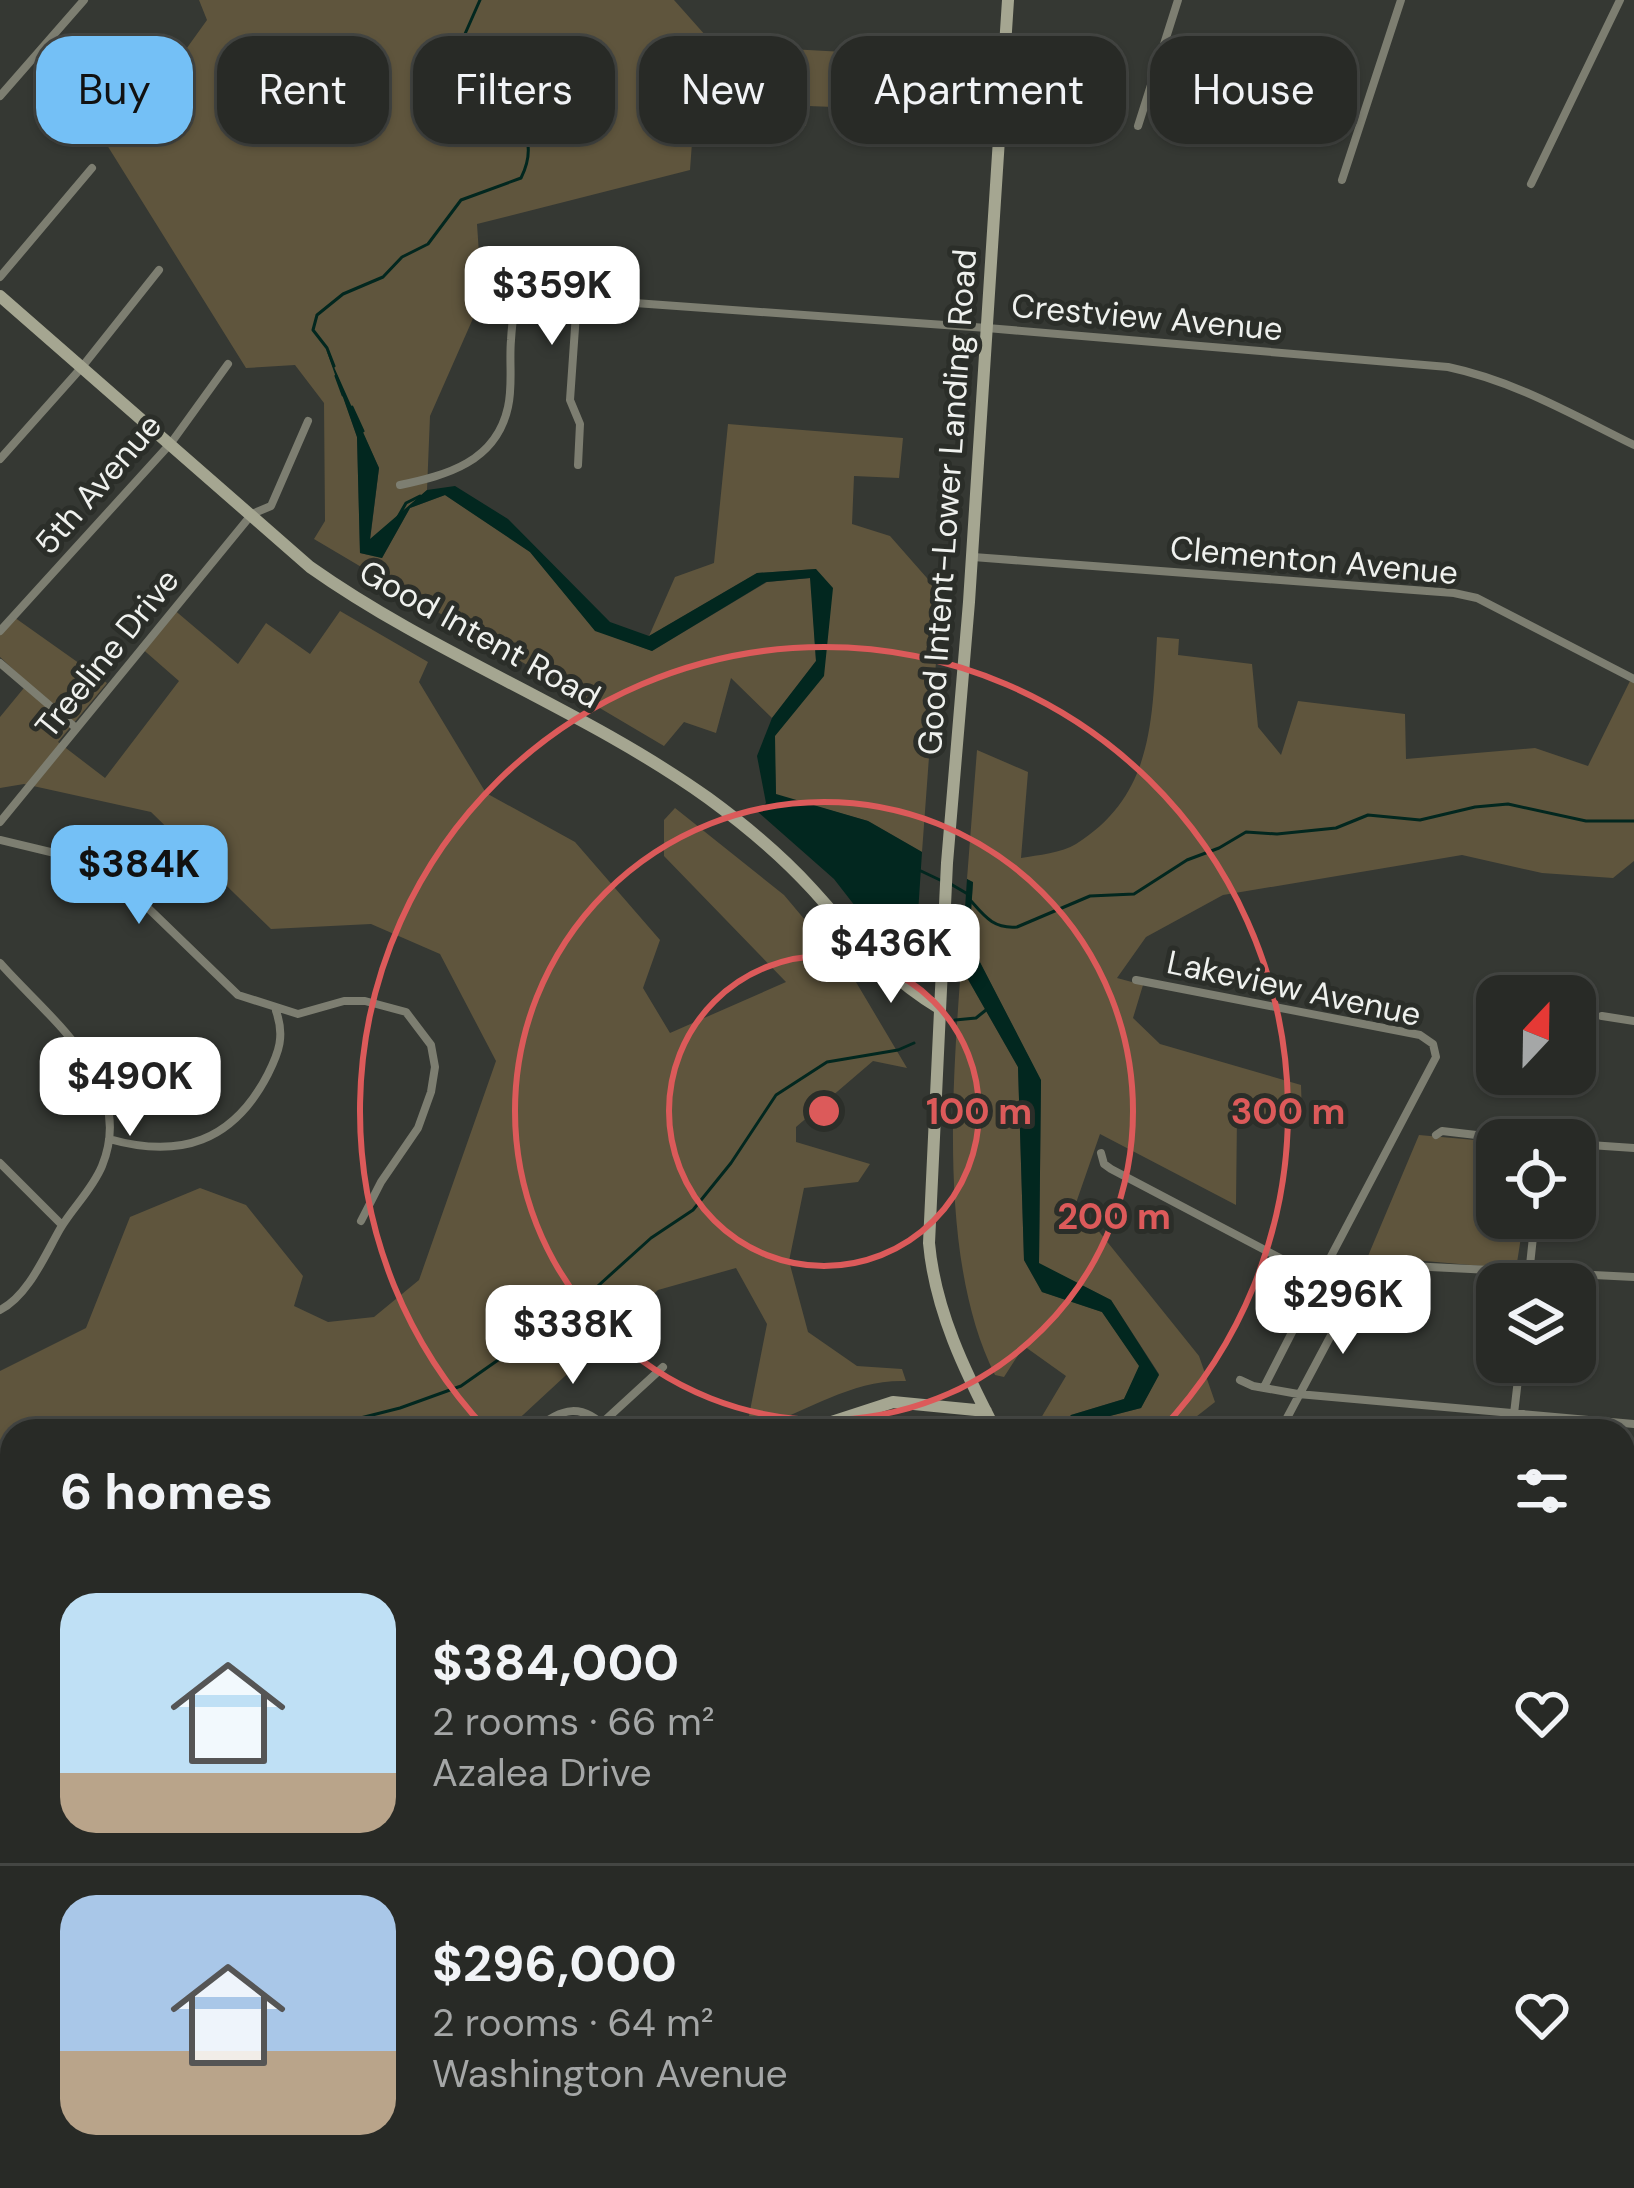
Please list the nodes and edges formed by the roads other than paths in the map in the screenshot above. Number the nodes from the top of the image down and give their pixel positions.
1 (84, 0) edge
2 (1008, 0) edge
3 (1178, 0) edge
4 (1401, 0) edge
5 (1620, 0) edge
6 (0, 96) edge
7 (1138, 125) dead end
8 (92, 168) dead end
9 (1342, 180) dead end
10 (1531, 184) dead end
11 (159, 269) dead end
12 (0, 278) edge
13 (0, 296) edge
14 (577, 299) junction
15 (987, 328) junction
16 (228, 364) dead end
17 (82, 367) junction
18 (308, 421) dead end
19 (170, 443) junction
20 (1634, 446) edge
21 (0, 459) edge
22 (578, 465) dead end
23 (400, 485) dead end
24 (252, 514) junction
25 (972, 556) junction
26 (0, 631) edge
27 (0, 662) edge
28 (1633, 677) edge
29 (76, 728) junction
30 (0, 822) edge
31 (0, 840) edge
32 (943, 938) junction
33 (876, 961) junction
34 (0, 963) edge
35 (1136, 980) dead end
36 (939, 1008) junction
37 (275, 1010) junction
38 (1602, 1016) dead end
39 (1634, 1021) edge
40 (1436, 1135) dead end
41 (1476, 1135) edge
42 (109, 1139) junction
43 (1596, 1145) edge
44 (1634, 1148) edge
45 (1101, 1153) dead end
46 (0, 1162) edge
47 (361, 1221) dead end
48 (62, 1225) junction
49 (1328, 1260) junction
50 (1476, 1269) edge
51 (1596, 1275) edge
52 (1634, 1277) edge
53 (0, 1310) edge
54 (663, 1367) dead end
55 (1240, 1380) dead end
56 (1518, 1383) edge
57 (1264, 1388) junction
58 (1298, 1394) junction
59 (986, 1412) junction
60 (1514, 1414) junction
61 (548, 1419) edge
62 (595, 1419) edge
63 (613, 1419) edge
64 (841, 1419) edge
65 (990, 1419) edge
66 (1286, 1419) edge
67 (1513, 1419) edge
68 (1574, 1419) edge

1 - 6 street
2 - 15 main road, Good Intent-Lower Landing Road
3 - 7 street
4 - 9 street
5 - 10 street
8 - 12 street
11 - 17 street
13 - 17 main road, Good Intent Road
14 - 15 street, Crestview Avenue
14 - 22 street
14 - 23 street, Crestview Avenue
15 - 20 street, Crestview Avenue
15 - 25 main road, Good Intent-Lower Landing Road
16 - 19 street, 5th Avenue
17 - 19 main road, Good Intent Road
17 - 21 street
18 - 24 street, Treeline Drive
19 - 24 main road, Good Intent Road
19 - 26 street, 5th Avenue
24 - 29 street, Treeline Drive
24 - 33 main road, Good Intent Road
25 - 28 street, Clementon Avenue
25 - 32 main road, Good Intent-Lower Landing Road
27 - 29 street
29 - 30 street, Treeline Drive
31 - 37 street
32 - 33 main road
32 - 36 main road, Good Intent-Lower Landing Road
33 - 36 main road, Good Intent Road
34 - 42 street
35 - 49 street, Lakeview Avenue
36 - 59 main road, Good Intent-Lower Landing Road
37 - 42 street
37 - 47 street
38 - 39 street
40 - 41 street
42 - 48 street
43 - 44 street
45 - 49 street
46 - 48 street
48 - 53 street
49 - 57 street
50 - 58 street
51 - 52 street
54 - 63 street
55 - 57 street
56 - 60 street
57 - 58 street
58 - 60 street
58 - 66 street
59 - 64 main road
59 - 65 main road, Good Intent-Lower Landing Road
60 - 67 street
60 - 68 street
61 - 62 street

